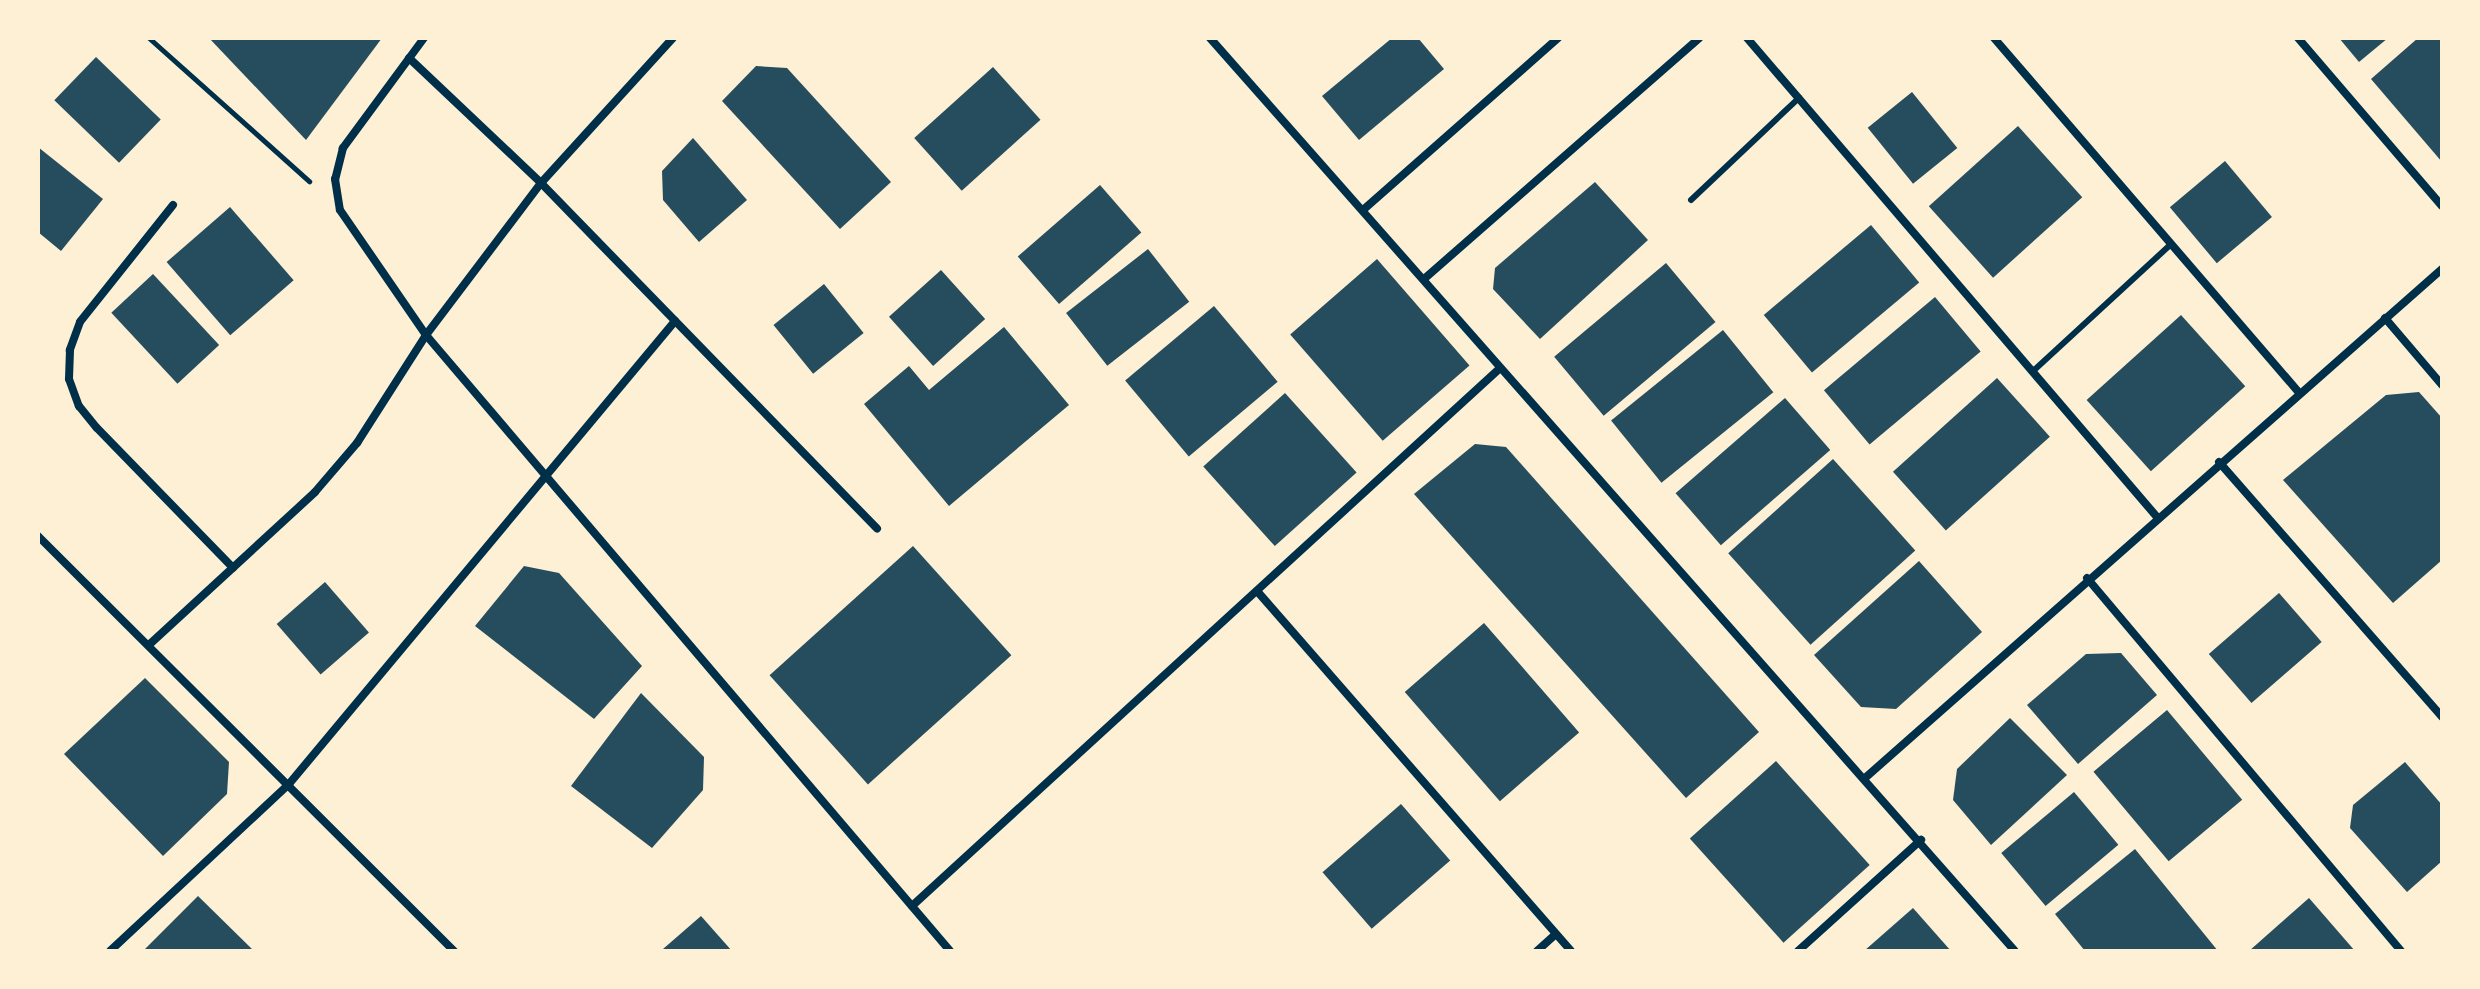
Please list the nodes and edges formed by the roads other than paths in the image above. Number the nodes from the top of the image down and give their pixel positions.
1 (424, 38) edge
2 (673, 38) edge
3 (1210, 38) edge
4 (1558, 38) edge
5 (1699, 38) edge
6 (1747, 38) edge
7 (1994, 38) edge
8 (2298, 38) edge
9 (409, 58) junction
10 (1799, 98) junction
11 (541, 183) junction
12 (1691, 200) dead end
13 (173, 205) dead end
14 (2442, 206) edge
15 (1363, 210) junction
16 (2171, 244) junction
17 (2442, 269) edge
18 (1424, 279) junction
19 (2385, 318) junction
20 (675, 321) junction
21 (426, 335) junction
22 (1499, 369) junction
23 (2032, 372) junction
24 (2442, 385) edge
25 (2299, 393) junction
26 (2219, 462) junction
27 (546, 477) junction
28 (2157, 517) junction
29 (877, 529) dead end
30 (38, 536) edge
31 (233, 568) junction
32 (2087, 578) junction
33 (1257, 591) junction
34 (151, 643) junction
35 (2442, 717) edge
36 (1865, 778) junction
37 (289, 784) junction
38 (1921, 840) junction
39 (912, 906) junction
40 (1556, 934) junction
41 (110, 951) edge
42 (454, 951) edge
43 (950, 951) edge
44 (1537, 951) edge
45 (1571, 951) edge
46 (1798, 951) edge
47 (2015, 951) edge
48 (2401, 951) edge

1 - 9 street
2 - 11 street
3 - 15 street
4 - 15 street
5 - 18 street
6 - 10 street
7 - 16 street
8 - 14 street
9 - 11 street
9 - 21 street
10 - 12 lane
10 - 23 street
11 - 20 street
11 - 21 street
13 - 31 street
15 - 18 street
16 - 23 lane
16 - 25 street
17 - 19 street
18 - 22 street
19 - 24 street
19 - 25 street
20 - 27 street
20 - 29 street
21 - 27 street
21 - 31 street
22 - 33 street
22 - 36 street
23 - 28 street
25 - 26 street
26 - 28 street
26 - 35 street
27 - 37 street
27 - 39 street
28 - 32 street
30 - 34 street
31 - 34 street
32 - 36 street
32 - 48 street
33 - 39 street
33 - 40 street
34 - 37 street
36 - 38 street
37 - 41 street
37 - 42 street
38 - 46 street
38 - 47 street
39 - 43 street
40 - 44 street
40 - 45 street

